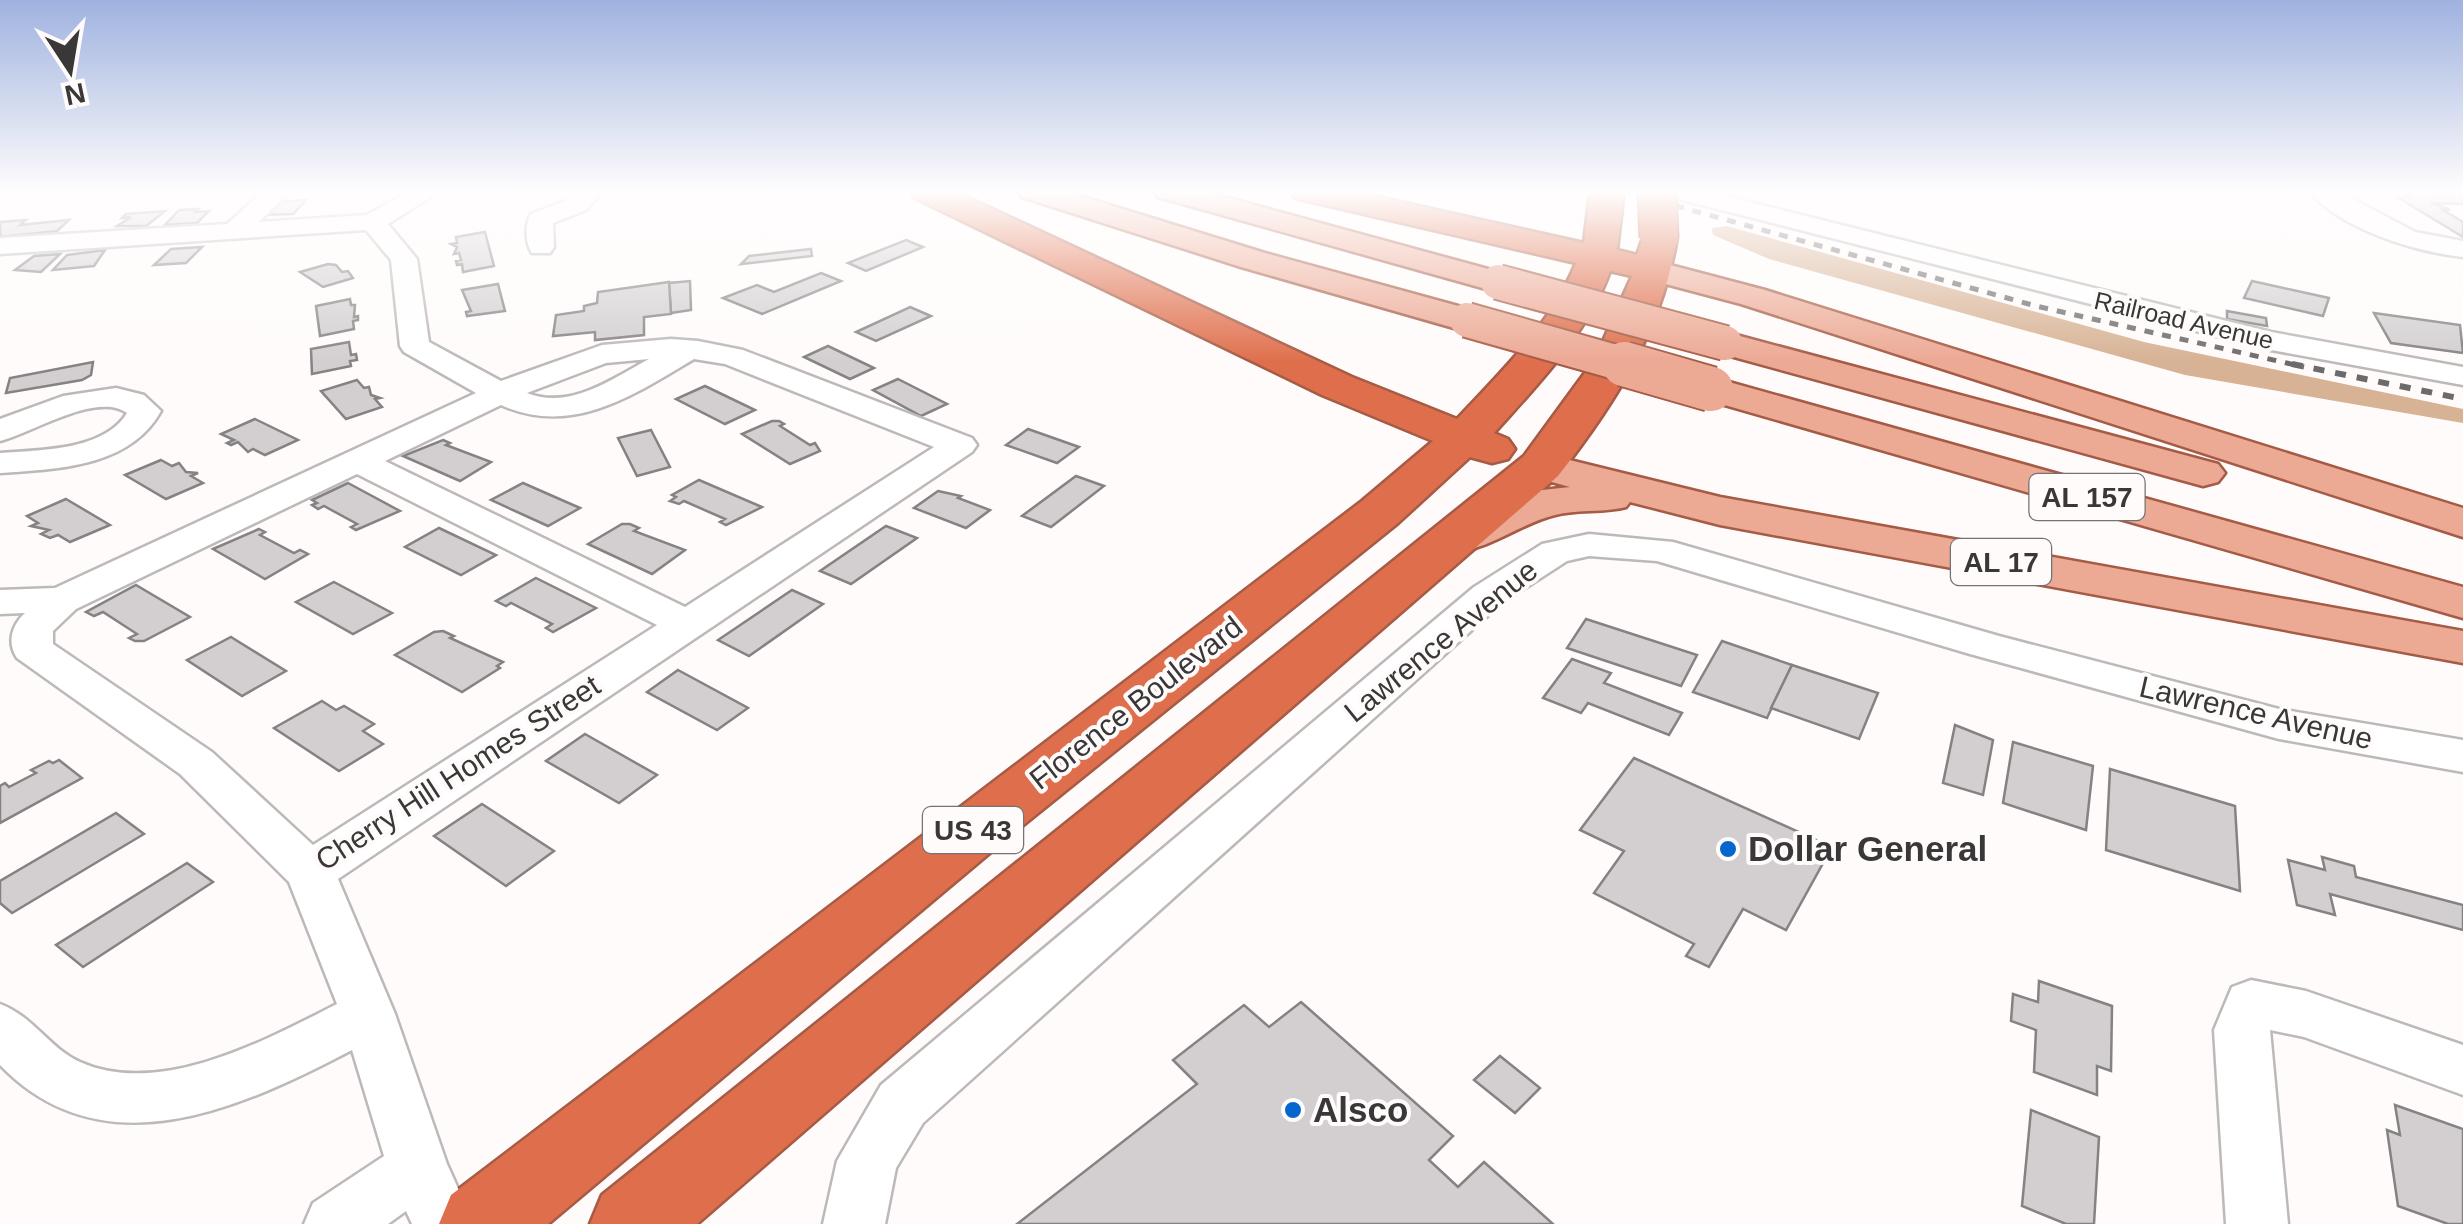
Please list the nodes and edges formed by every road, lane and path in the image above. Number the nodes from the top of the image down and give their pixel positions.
1 (396, 248) edge
2 (1047, 248) edge
3 (1215, 248) edge
4 (1376, 248) edge
5 (1596, 248) edge
6 (1652, 248) edge
7 (1899, 248) edge
8 (1657, 251) junction
9 (2463, 376) edge
10 (1337, 386) junction
11 (502, 392) junction
12 (0, 431) edge
13 (1464, 438) junction
14 (360, 462) junction
15 (0, 463) edge
16 (1541, 466) junction
17 (1720, 511) junction
18 (1380, 512) junction
19 (2463, 522) edge
20 (1453, 540) junction
21 (2463, 546) edge
22 (62, 600) junction
23 (0, 602) edge
24 (2463, 603) edge
25 (688, 624) junction
26 (2463, 648) edge
27 (2463, 756) edge
28 (310, 872) junction
29 (368, 1014) junction
30 (0, 1028) edge
31 (2463, 1070) edge
32 (418, 1168) junction
33 (335, 1224) edge
34 (443, 1224) edge
35 (482, 1224) edge
36 (633, 1224) edge
37 (854, 1224) edge
38 (2258, 1224) edge

1 - 11 street
2 - 10 highway
3 - 24 main road, AL 157, bridge
4 - 21 main road, AL 157, bridge
5 - 13 highway, Florence Boulevard / US 43
6 - 8 highway
7 - 9 street, Railroad Avenue
8 - 16 highway, US 43
8 - 19 main road
10 - 13 highway
10 - 18 highway
11 - 14 street, Cherry Hill Homes Street
11 - 25 street, Cherry Hill Homes Street
12 - 15 street
13 - 16 highway, AL 17
13 - 18 highway, Florence Boulevard / US 43
14 - 22 street, Cherry Hill Homes Street
14 - 25 street
16 - 17 main road, AL 17
16 - 20 highway, US 43
17 - 20 main road
17 - 26 main road, AL 17
18 - 35 highway, Florence Boulevard / US 43
20 - 36 highway, US 43
22 - 23 street
22 - 28 street, Cherry Hill Homes Street
25 - 28 street, Cherry Hill Homes Street
27 - 37 street, Lawrence Avenue
28 - 29 street
29 - 30 street
29 - 32 street
31 - 38 street
32 - 33 street
32 - 34 street

